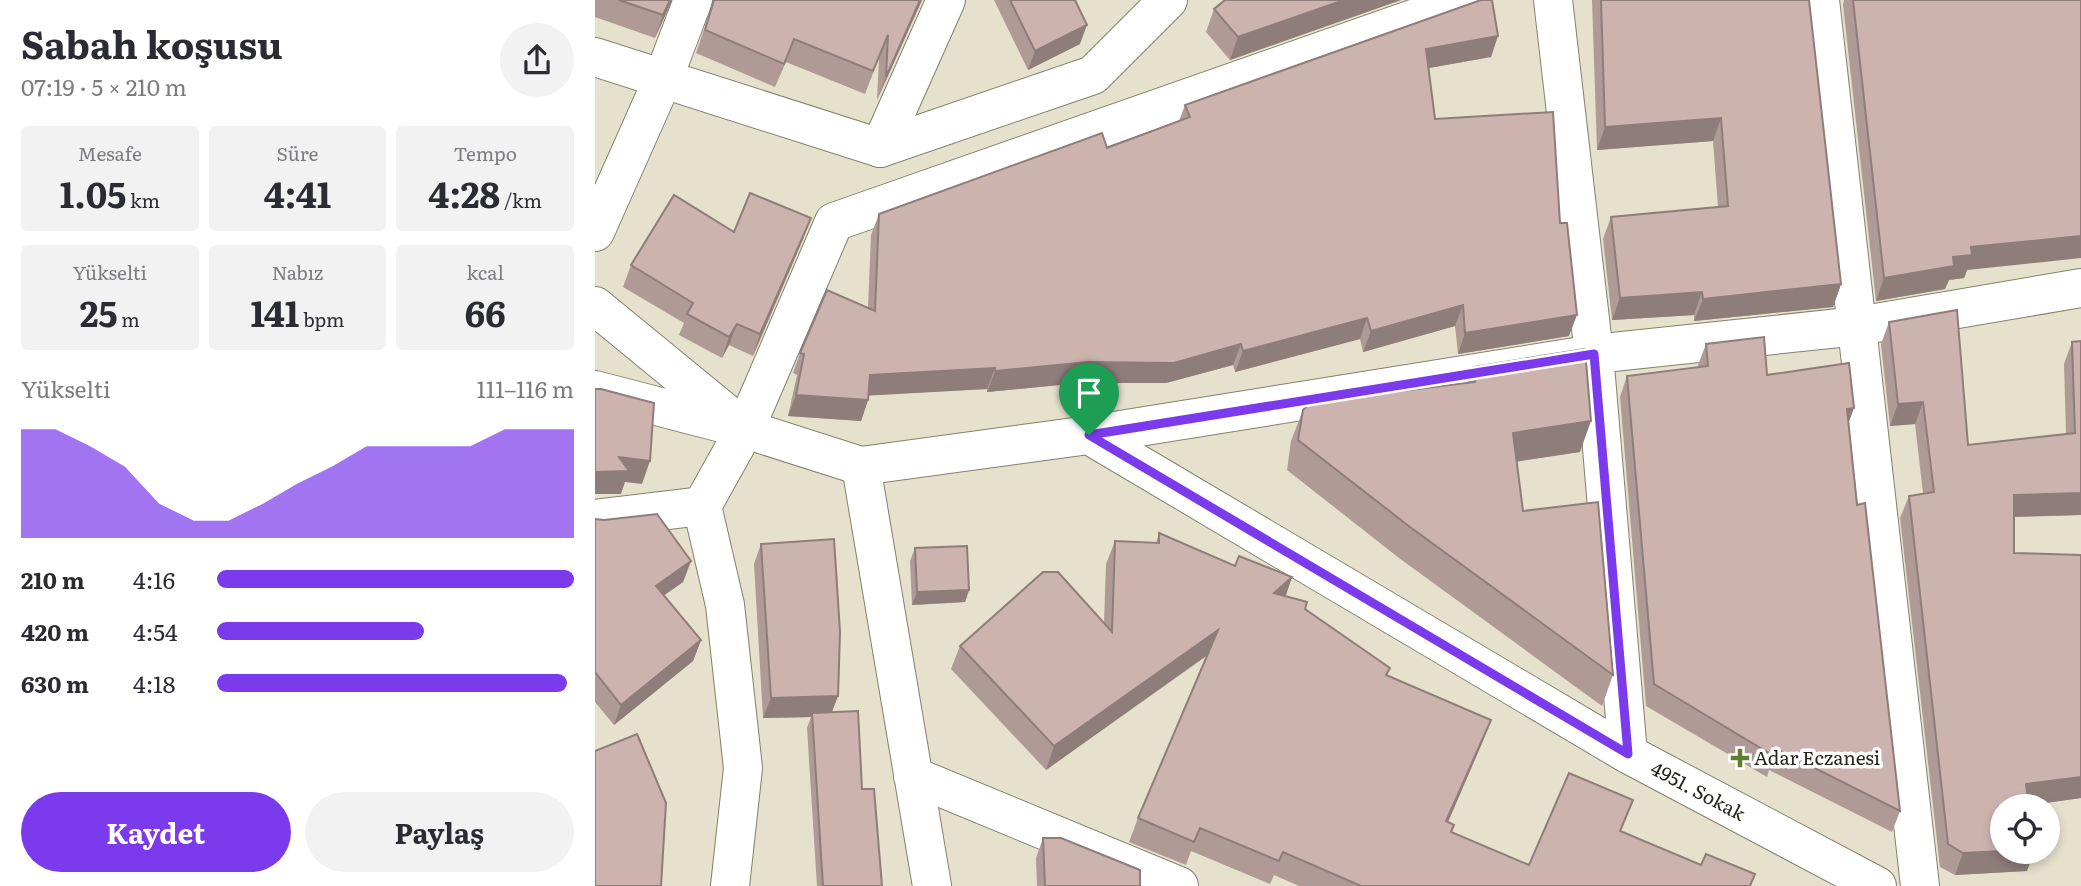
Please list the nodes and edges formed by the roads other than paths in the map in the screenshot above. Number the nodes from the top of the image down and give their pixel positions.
1 (693, 0) edge
2 (946, 0) edge
3 (1168, 0) edge
4 (1467, 0) edge
5 (1553, 0) edge
6 (1820, 0) edge
7 (595, 57) edge
8 (663, 79) junction
9 (880, 148) junction
10 (595, 232) edge
11 (2081, 288) edge
12 (595, 306) edge
13 (1858, 327) junction
14 (1594, 354) junction
15 (595, 390) edge
16 (745, 429) junction
17 (1089, 435) junction
18 (861, 466) junction
19 (702, 506) junction
20 (595, 519) edge
21 (1628, 754) junction
22 (913, 776) junction
23 (730, 886) edge
24 (932, 886) edge
25 (1179, 886) edge
26 (1877, 886) edge
27 (1920, 886) edge

1 - 8 street
2 - 9 street
3 - 9 street
4 - 16 street
5 - 14 street
6 - 13 street
7 - 8 street
8 - 9 street
8 - 10 street
11 - 13 street
12 - 16 street
13 - 14 street
13 - 27 street
14 - 17 street
14 - 21 street
15 - 16 street
16 - 18 street
16 - 19 street
17 - 18 street
17 - 21 street, 4951. Sokak
18 - 22 street
19 - 20 street
19 - 23 street
21 - 26 street, 4951. Sokak
22 - 24 street
22 - 25 street

